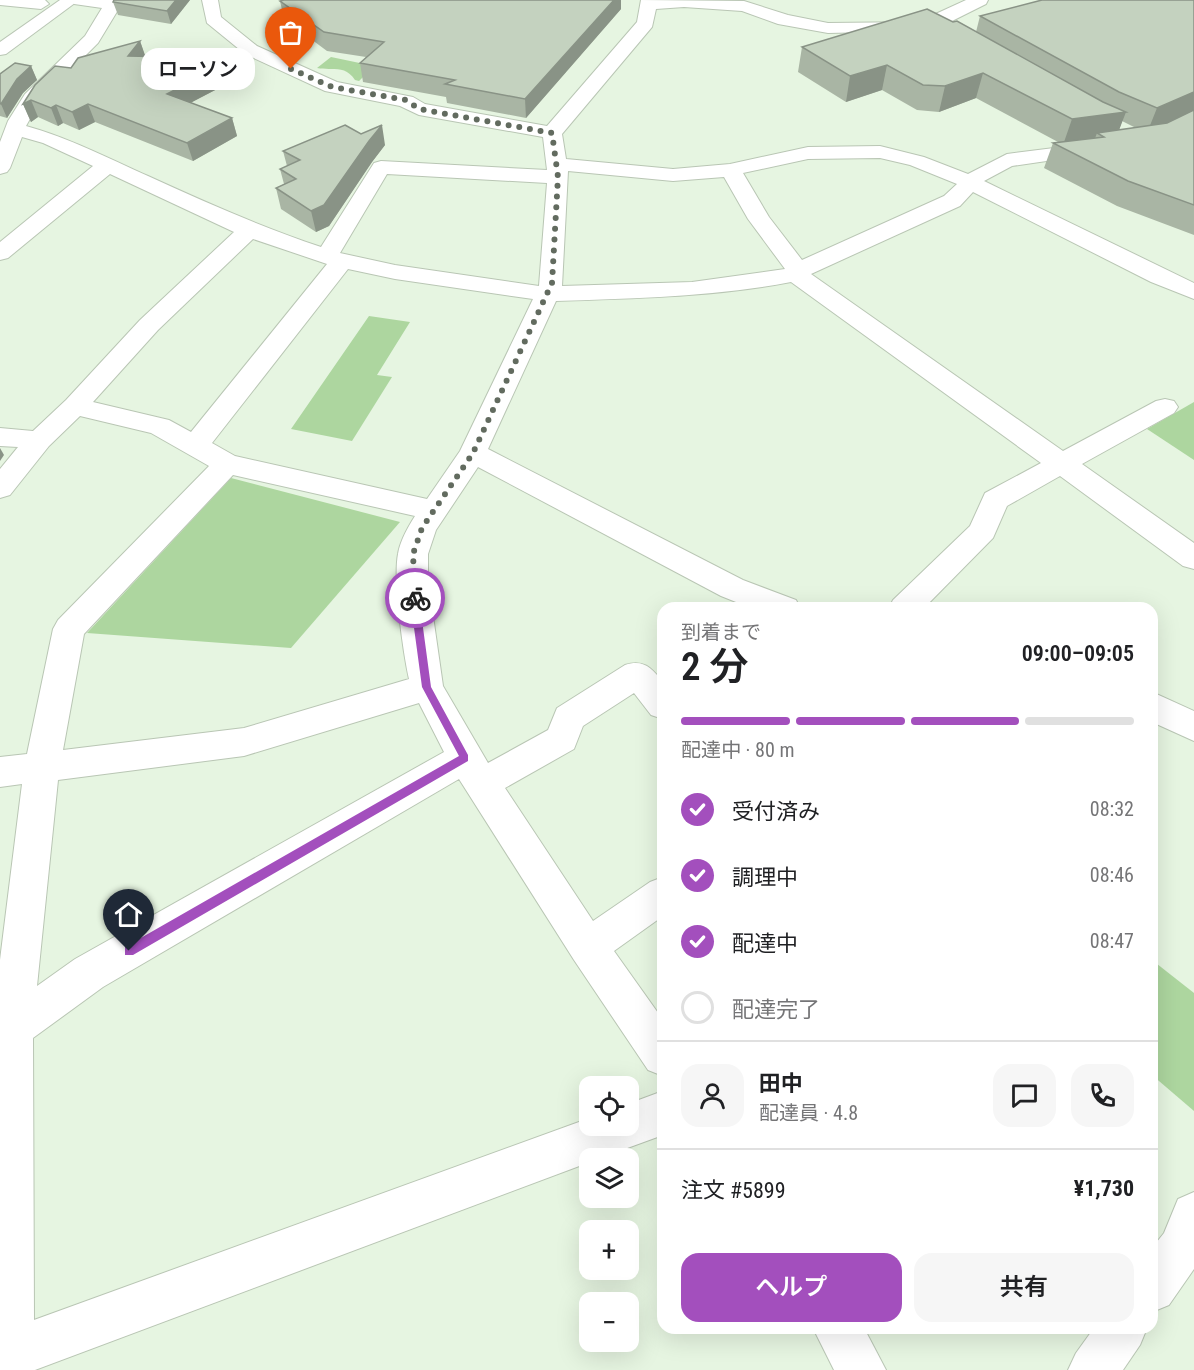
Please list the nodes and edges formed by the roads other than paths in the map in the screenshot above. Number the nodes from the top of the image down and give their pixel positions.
1 (0, 0) edge
2 (71, 0) edge
3 (80, 0) edge
4 (170, 0) edge
5 (210, 0) edge
6 (980, 0) edge
7 (44, 2) edge
8 (628, 2) dead end
9 (649, 2) edge
10 (112, 5) junction
11 (930, 26) junction
12 (0, 31) edge
13 (951, 35) edge
14 (0, 50) edge
15 (11, 124) edge
16 (552, 133) junction
17 (1116, 146) edge
18 (109, 164) junction
19 (0, 168) edge
20 (730, 170) junction
21 (558, 171) junction
22 (971, 184) junction
23 (249, 230) junction
24 (0, 253) edge
25 (334, 259) junction
26 (797, 273) junction
27 (1194, 292) edge
28 (547, 294) junction
29 (75, 406) junction
30 (1165, 407) dead end
31 (0, 437) edge
32 (39, 440) junction
33 (195, 446) junction
34 (473, 453) junction
35 (227, 464) junction
36 (1064, 464) junction
37 (0, 488) edge
38 (433, 510) junction
39 (1194, 558) edge
40 (769, 602) edge
41 (910, 602) edge
42 (427, 687) junction
43 (657, 698) edge
44 (1158, 709) edge
45 (1194, 727) edge
46 (42, 767) junction
47 (473, 771) junction
48 (0, 772) edge
49 (657, 898) edge
50 (588, 947) junction
51 (6, 1029) edge
52 (657, 1046) edge
53 (657, 1115) edge
54 (1194, 1215) edge
55 (1158, 1280) edge
56 (840, 1334) edge
57 (1120, 1334) edge
58 (10, 1361) edge
59 (861, 1370) edge
60 (1093, 1370) edge

1 - 7 street
2 - 14 street
3 - 10 street
4 - 10 street
5 - 16 street
6 - 11 street
7 - 12 street
8 - 9 street
9 - 11 street
9 - 16 street
10 - 15 street
11 - 13 street
15 - 18 street
15 - 19 street
16 - 21 street
17 - 22 street
18 - 23 street
18 - 24 street
20 - 21 street
20 - 22 street
20 - 26 street
21 - 25 street
21 - 28 street
22 - 26 street
22 - 27 street
23 - 25 street
23 - 29 street
25 - 28 street
25 - 33 street
26 - 28 street
26 - 36 street
28 - 34 street
29 - 32 street
29 - 33 street
30 - 36 street
31 - 32 street
32 - 37 street
33 - 35 street
34 - 38 street
34 - 40 street
35 - 38 street
35 - 46 street
36 - 39 street
36 - 41 street
38 - 42 street
42 - 46 street
42 - 47 street
43 - 47 street
44 - 45 street
46 - 48 street
46 - 51 street
47 - 50 street
47 - 51 street
49 - 50 street
50 - 52 street
51 - 58 street
53 - 58 street
54 - 55 street
56 - 59 street
57 - 60 street

